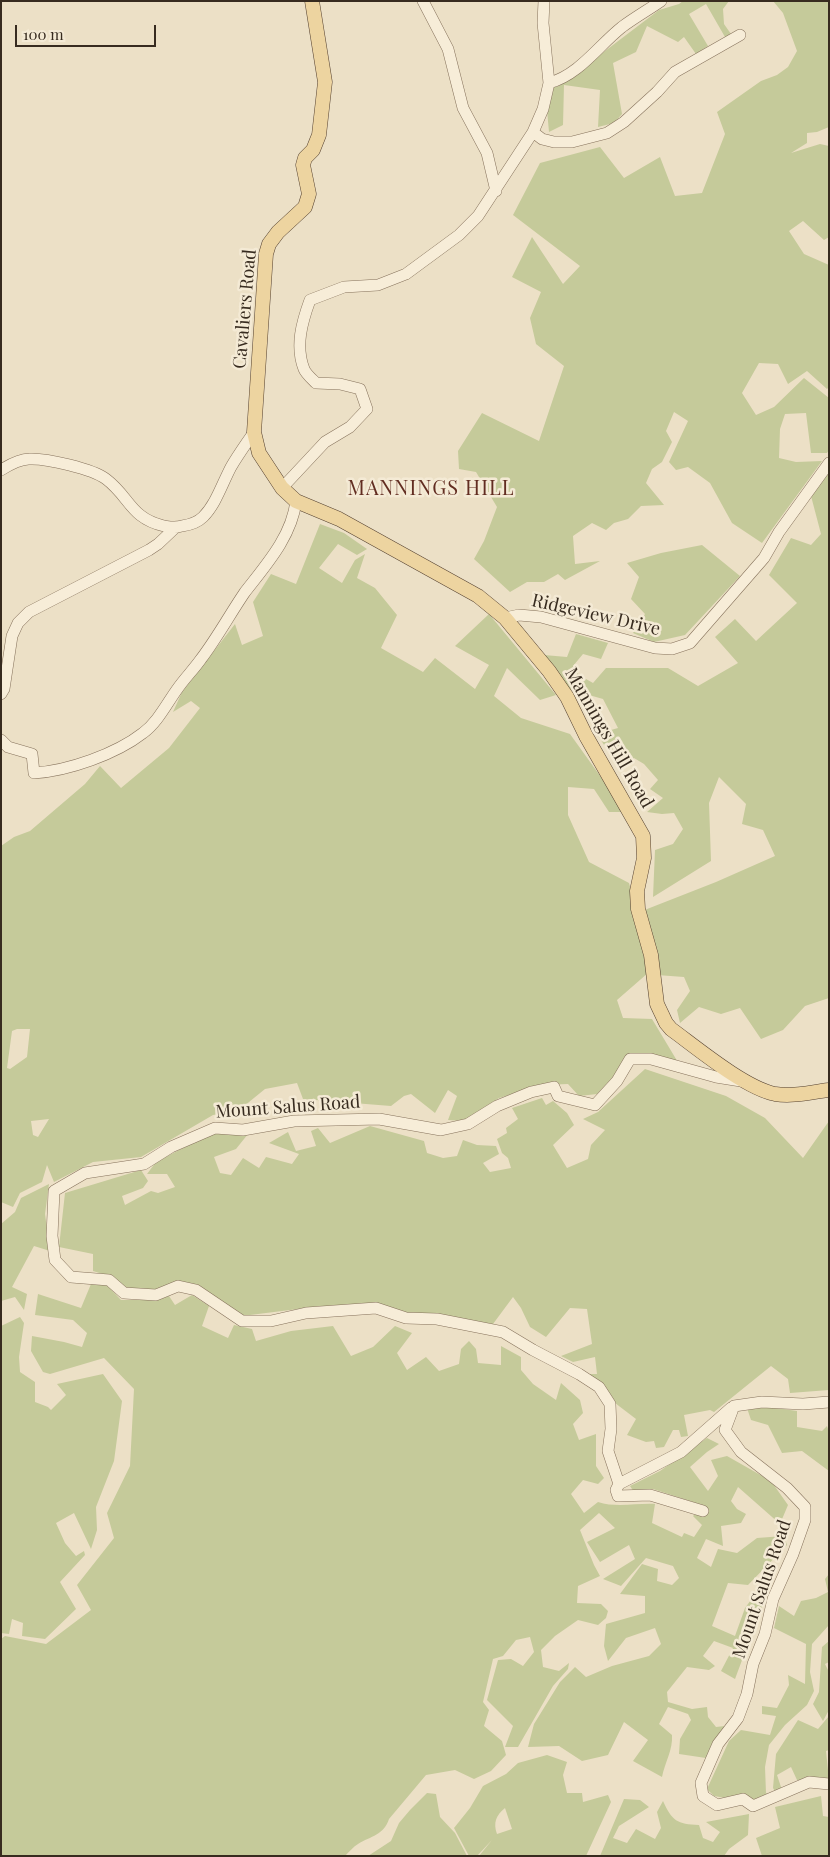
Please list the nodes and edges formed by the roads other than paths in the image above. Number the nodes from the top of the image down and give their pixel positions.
1 (312, 1) edge
2 (423, 1) edge
3 (544, 1) edge
4 (661, 1) edge
5 (740, 35) dead end
6 (549, 83) junction
7 (533, 132) junction
8 (496, 191) junction
9 (254, 432) junction
10 (829, 463) edge
11 (1, 470) edge
12 (282, 488) junction
13 (296, 501) junction
14 (175, 528) junction
15 (505, 618) junction
16 (1, 694) edge
17 (1, 740) edge
18 (746, 1082) junction
19 (829, 1090) edge
20 (829, 1402) edge
21 (734, 1406) junction
22 (619, 1484) junction
23 (703, 1511) dead end
24 (829, 1784) edge

1 - 9 main road, Cavaliers Road
2 - 8 street
3 - 6 street
4 - 6 street
5 - 7 street
6 - 7 street
7 - 8 street
8 - 12 street
9 - 12 main road, Mannings Hill Road
9 - 14 street
10 - 15 street, Ridgeview Drive
11 - 14 street
12 - 13 main road, Mannings Hill Road
13 - 15 main road, Mannings Hill Road
13 - 17 street
14 - 16 street
15 - 18 main road, Mannings Hill Road
18 - 19 main road, Mannings Hill Road
18 - 22 street, Mount Salus Road
20 - 21 street
21 - 22 street
21 - 24 street, Mount Salus Road
22 - 23 street

